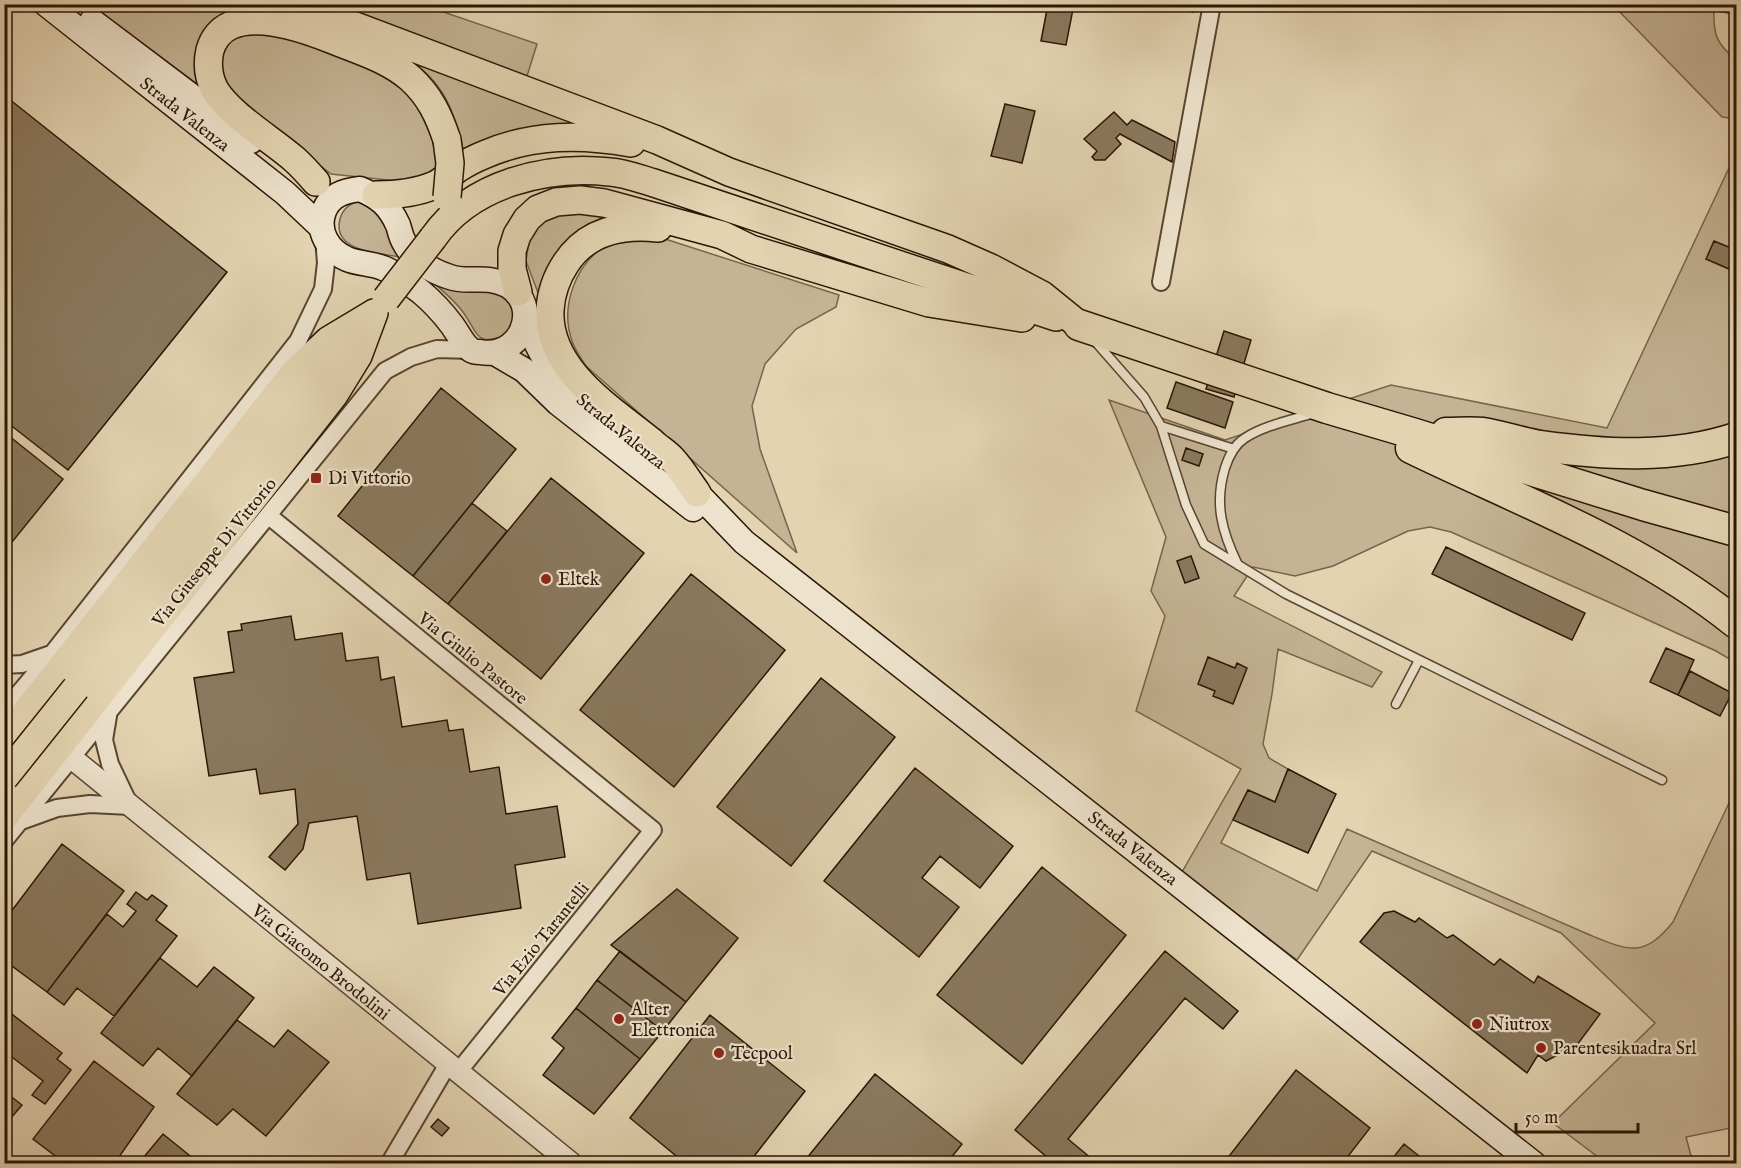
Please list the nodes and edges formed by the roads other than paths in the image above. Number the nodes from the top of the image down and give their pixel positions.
1 (46, 4) edge
2 (70, 4) edge
3 (297, 4) edge
4 (1212, 4) edge
5 (729, 172) junction
6 (316, 182) junction
7 (345, 190) junction
8 (376, 195) junction
9 (322, 232) junction
10 (436, 234) junction
11 (751, 249) junction
12 (1161, 282) dead end
13 (518, 292) junction
14 (380, 306) junction
15 (526, 318) junction
16 (1079, 324) junction
17 (483, 352) junction
18 (1327, 408) junction
19 (1161, 426) junction
20 (1415, 434) junction
21 (1737, 438) edge
22 (1234, 449) junction
23 (697, 493) junction
24 (269, 516) junction
25 (1737, 531) edge
26 (732, 532) junction
27 (1238, 565) junction
28 (1737, 622) edge
29 (52, 654) junction
30 (1419, 660) junction
31 (4, 665) edge
32 (1396, 704) dead end
33 (10, 710) edge
34 (108, 714) junction
35 (4, 740) edge
36 (66, 753) junction
37 (4, 778) edge
38 (1662, 780) dead end
39 (130, 806) junction
40 (12, 819) edge
41 (653, 830) joint
42 (4, 841) edge
43 (453, 1068) junction
44 (389, 1164) edge
45 (572, 1164) edge
46 (1534, 1164) edge

1 - 9 main road, Strada Valenza
2 - 6 main road, Strada Valenza
3 - 5 highway
4 - 12 street
5 - 8 highway
5 - 16 highway
6 - 7 main road, Strada Valenza
6 - 10 highway, bridge
7 - 8 main road, Strada Valenza
7 - 9 main road
8 - 13 main road
9 - 17 main road, Strada Valenza
9 - 29 street
10 - 14 highway, bridge
10 - 16 highway
11 - 13 highway
11 - 16 highway
11 - 23 highway
13 - 15 main road, Strada Valenza
14 - 33 highway
14 - 36 highway
14 - 37 highway, bridge
15 - 17 main road
15 - 23 main road, Strada Valenza
16 - 18 highway
16 - 19 lane
17 - 24 street, Via Giuseppe Di Vittorio
17 - 26 main road, Strada Valenza
18 - 20 highway
18 - 22 lane
18 - 28 highway
19 - 22 lane
19 - 27 lane
20 - 21 highway
20 - 25 highway
22 - 27 lane
23 - 26 main road, Strada Valenza
24 - 34 street, Via Giuseppe Di Vittorio
24 - 41 street, Via Giulio Pastore
26 - 46 main road, Strada Valenza
27 - 30 lane
29 - 31 street
29 - 33 street
30 - 32 lane
30 - 38 lane
33 - 35 highway
33 - 36 street, Via Giacomo Brodolini
34 - 36 street, Via Giuseppe Di Vittorio
34 - 39 street
36 - 39 street, Via Giacomo Brodolini
36 - 40 highway
39 - 40 street
39 - 43 street, Via Giacomo Brodolini
40 - 42 street
41 - 43 street, Via Ezio Tarantelli
43 - 44 street, Via Ezio Tarantelli
43 - 45 street, Via Giacomo Brodolini

